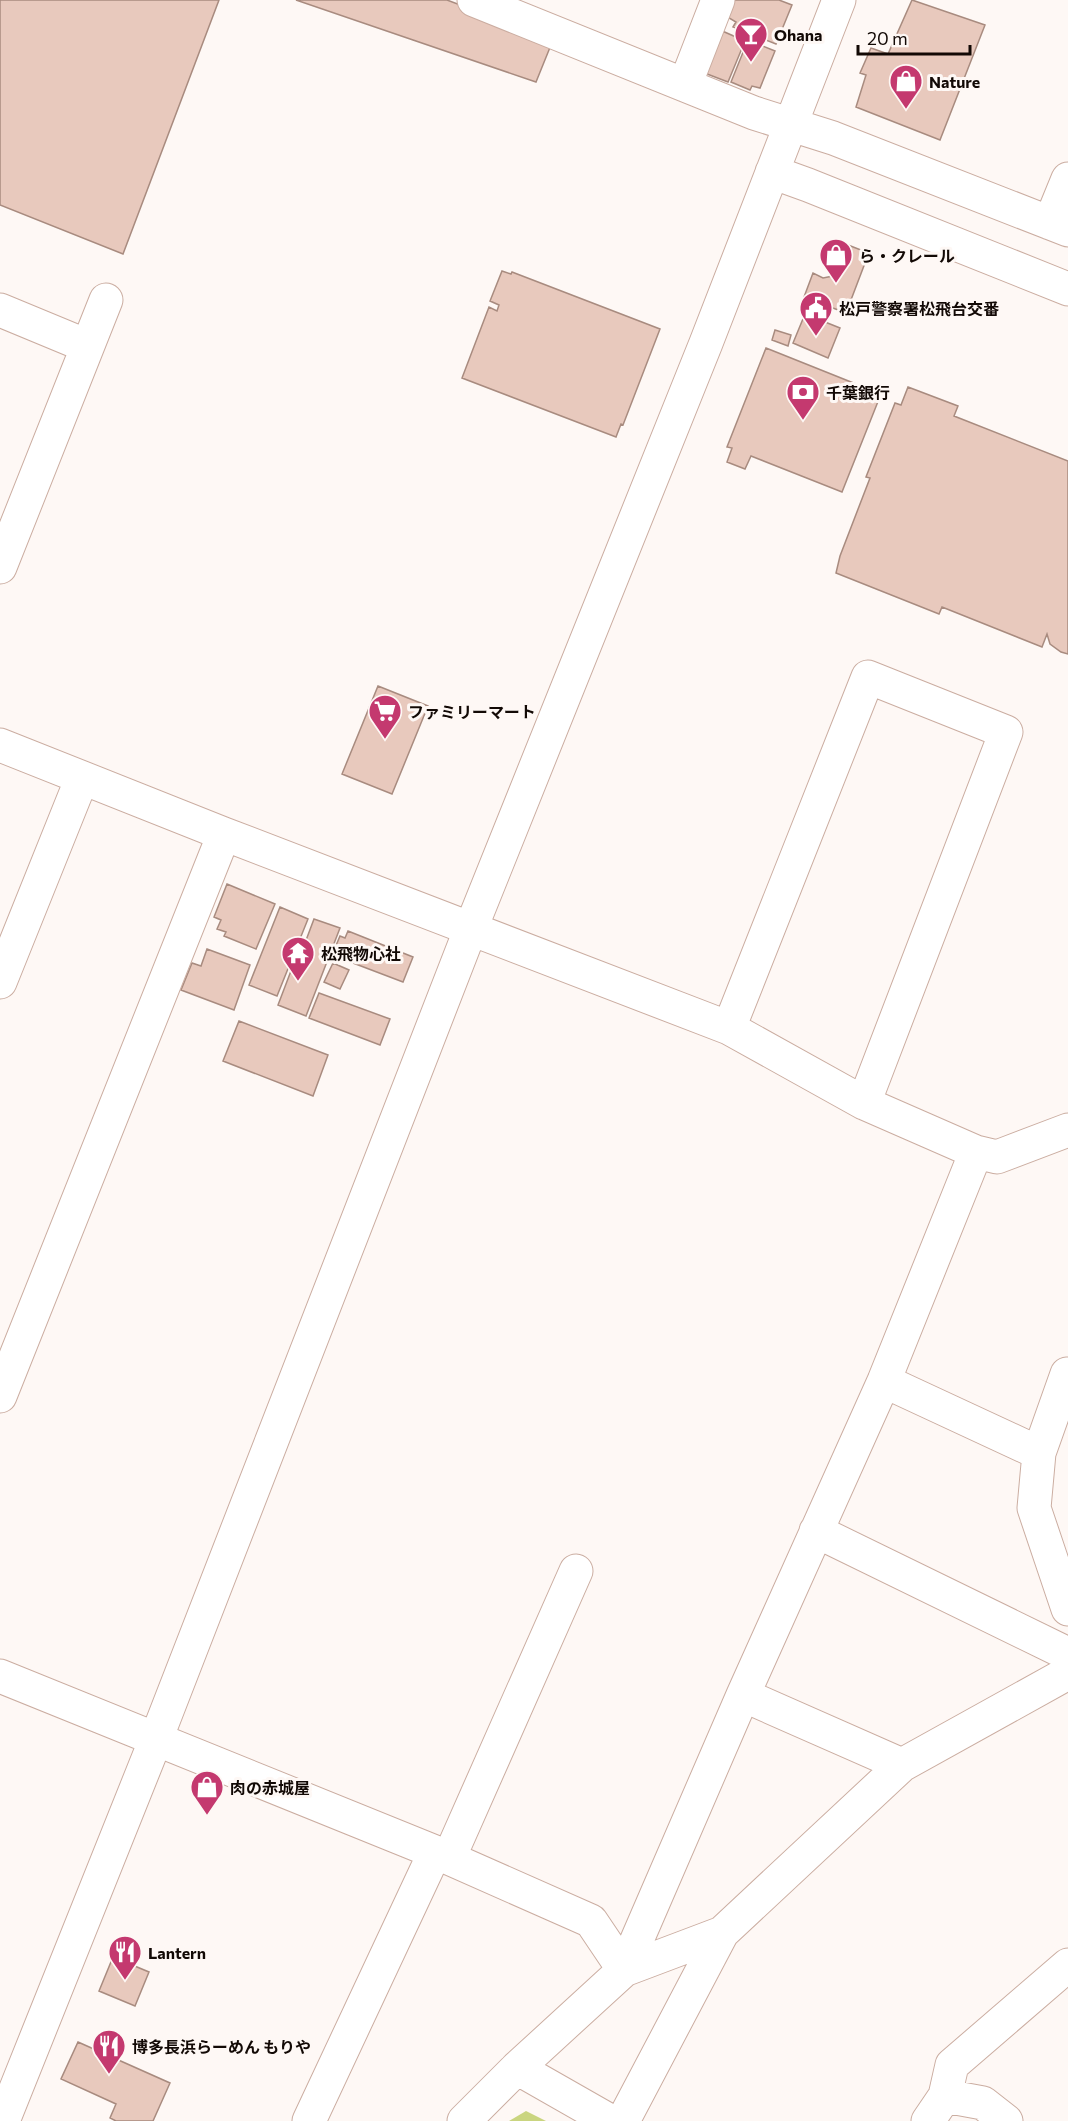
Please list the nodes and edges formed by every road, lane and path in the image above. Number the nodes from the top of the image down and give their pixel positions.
1 (476, 0) edge
2 (718, 0) edge
3 (839, 0) edge
4 (685, 85) junction
5 (790, 125) junction
6 (772, 172) junction
7 (1068, 179) edge
8 (1059, 226) edge
9 (1068, 289) edge
10 (106, 300) dead end
11 (0, 310) edge
12 (87, 346) junction
13 (0, 567) edge
14 (0, 745) edge
15 (82, 778) junction
16 (224, 834) junction
17 (471, 928) junction
18 (0, 982) edge
19 (729, 1028) junction
20 (864, 1103) junction
21 (1068, 1130) edge
22 (976, 1152) junction
23 (1067, 1374) edge
24 (884, 1381) junction
25 (0, 1396) edge
26 (1039, 1453) junction
27 (816, 1531) junction
28 (576, 1571) dead end
29 (1068, 1609) edge
30 (1068, 1654) edge
31 (1068, 1673) edge
32 (0, 1676) edge
33 (743, 1695) junction
34 (156, 1739) junction
35 (902, 1766) junction
36 (442, 1855) junction
37 (723, 1933) junction
38 (1068, 1965) edge
39 (624, 1970) junction
40 (517, 2068) junction
41 (937, 2109) edge
42 (610, 2120) edge
43 (3, 2121) edge
44 (309, 2121) edge
45 (464, 2121) edge
46 (1006, 2121) edge

1 - 4 street
2 - 4 street
3 - 5 street
4 - 5 street
5 - 6 street
5 - 8 street
6 - 9 street
6 - 17 street
7 - 8 street
10 - 12 street
11 - 12 street
12 - 13 street
14 - 15 street
15 - 16 street
15 - 18 street
16 - 17 street
16 - 25 street
17 - 19 street
17 - 34 street
19 - 20 street
19 - 20 street
20 - 22 street
21 - 22 street
22 - 24 street
23 - 26 street
24 - 26 street
24 - 27 street
26 - 29 street
27 - 30 street
27 - 33 street
28 - 36 street
31 - 35 street
32 - 34 street
33 - 35 street
33 - 39 street
34 - 36 street
34 - 43 street
35 - 37 street
36 - 39 street
36 - 44 street
37 - 39 street
37 - 42 street
38 - 41 street
39 - 40 street
40 - 42 street
40 - 45 street
41 - 46 street

